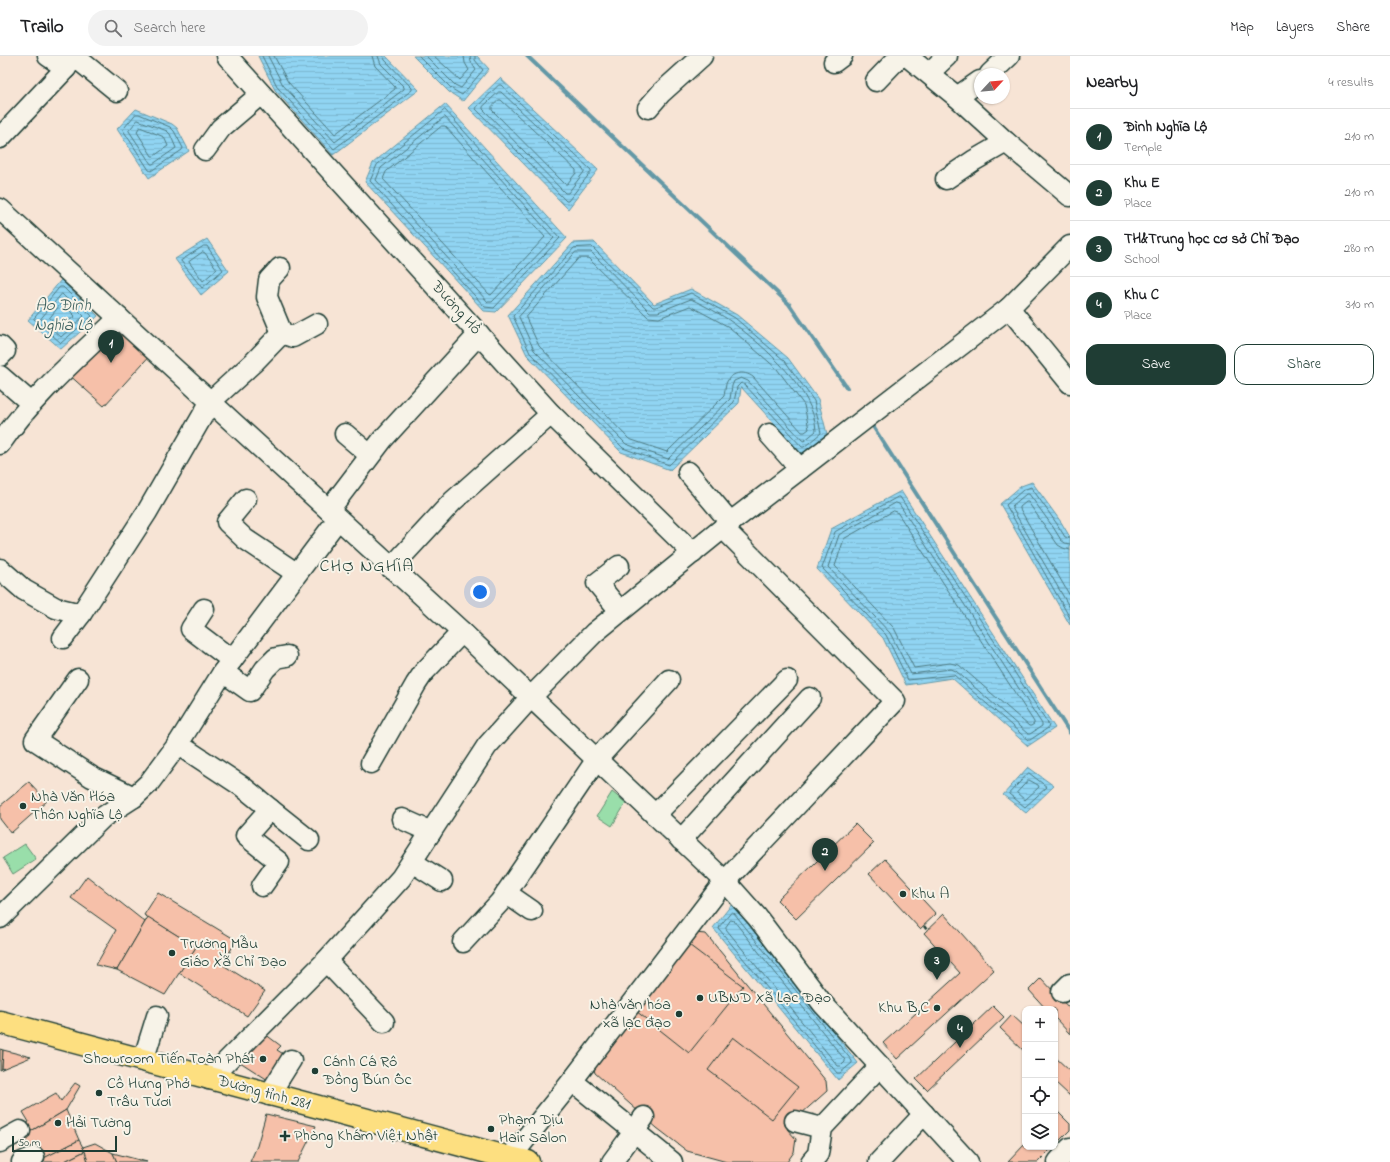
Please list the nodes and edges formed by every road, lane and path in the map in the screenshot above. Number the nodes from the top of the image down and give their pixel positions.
1 (48, 56) edge
2 (227, 56) edge
3 (702, 56) edge
4 (900, 56) edge
5 (907, 56) edge
6 (947, 56) edge
7 (1009, 56) edge
8 (71, 60) edge
9 (996, 68) edge
10 (929, 73) junction
11 (876, 81) dead end
12 (974, 85) edge
13 (117, 91) dead end
14 (261, 94) junction
15 (957, 97) junction
16 (648, 108) dead end
17 (0, 138) edge
18 (1006, 142) junction
19 (205, 150) dead end
20 (946, 179) dead end
21 (1070, 196) edge
22 (0, 209) edge
23 (1070, 246) edge
24 (280, 268) dead end
25 (1009, 308) junction
26 (119, 318) junction
27 (317, 324) dead end
28 (282, 333) junction
29 (479, 334) junction
30 (0, 346) edge
31 (0, 356) edge
32 (0, 376) edge
33 (1070, 383) edge
34 (211, 401) junction
35 (31, 403) junction
36 (551, 414) junction
37 (346, 434) dead end
38 (769, 434) dead end
39 (0, 444) edge
40 (370, 455) junction
41 (800, 469) junction
42 (688, 472) dead end
43 (246, 498) dead end
44 (333, 515) junction
45 (726, 525) junction
46 (693, 553) junction
47 (620, 566) dead end
48 (391, 568) junction
49 (0, 569) edge
50 (296, 573) junction
51 (204, 609) dead end
52 (620, 611) junction
53 (81, 614) junction
54 (462, 632) junction
55 (63, 638) dead end
56 (287, 656) dead end
57 (227, 666) junction
58 (78, 679) dead end
59 (669, 680) dead end
60 (787, 680) dead end
61 (531, 697) junction
62 (810, 698) dead end
63 (178, 744) junction
64 (597, 759) junction
65 (371, 763) dead end
66 (134, 797) junction
67 (270, 809) junction
68 (655, 815) junction
69 (402, 819) dead end
70 (432, 832) junction
71 (309, 840) dead end
72 (681, 840) junction
73 (412, 862) junction
74 (442, 881) dead end
75 (725, 881) junction
76 (262, 886) dead end
77 (506, 893) junction
78 (532, 911) dead end
79 (0, 918) edge
80 (924, 926) dead end
81 (927, 930) dead end
82 (463, 942) dead end
83 (326, 961) junction
84 (157, 1016) dead end
85 (0, 1022) edge
86 (384, 1022) dead end
87 (291, 1060) dead end
88 (143, 1061) junction
89 (879, 1067) junction
90 (209, 1079) junction
91 (572, 1081) junction
92 (269, 1095) junction
93 (924, 1114) junction
94 (794, 1121) dead end
95 (639, 1125) junction
96 (822, 1128) junction
97 (20, 1131) dead end
98 (0, 1142) edge
99 (1070, 1148) edge
100 (963, 1152) edge
101 (519, 1160) edge
102 (612, 1162) edge
103 (672, 1162) edge
104 (811, 1162) edge
105 (879, 1162) edge
106 (1058, 1162) edge

1 - 8 street
2 - 14 street, Đường Hồ
3 - 16 street
4 - 11 street
5 - 10 street
6 - 10 street
7 - 9 street
8 - 13 street
8 - 17 street
10 - 15 street
12 - 15 street
14 - 19 street
14 - 29 street, Đường Hồ
15 - 18 street
18 - 20 street
18 - 21 street
22 - 26 street
23 - 25 street
24 - 28 street
25 - 33 street
25 - 41 street
26 - 34 street
26 - 35 street
27 - 28 street
28 - 34 street
29 - 36 street, Đường Hồ
29 - 40 street
30 - 31 street
32 - 35 street
34 - 44 street
34 - 53 street
35 - 39 street
36 - 46 street, Đường Hồ
36 - 48 street
37 - 40 street
38 - 41 street
40 - 44 street
41 - 45 street
42 - 45 street
43 - 50 street
44 - 48 street
44 - 50 street
45 - 46 street
45 - 75 street
46 - 52 street
47 - 52 street
48 - 54 street
49 - 53 street
50 - 57 street
51 - 57 street
52 - 61 street
53 - 55 street
54 - 61 street
54 - 65 street
56 - 57 street
57 - 63 street
58 - 66 street
59 - 64 street
60 - 68 street
61 - 64 street
61 - 70 street
62 - 72 street
63 - 66 street
63 - 67 street
64 - 68 street
64 - 77 street
66 - 79 street
67 - 71 street
67 - 76 street
68 - 72 street
69 - 70 street
70 - 73 street
72 - 75 street
73 - 74 street
73 - 83 street
75 - 89 street
75 - 91 street
77 - 78 street
77 - 82 street
80 - 81 path
83 - 86 street
83 - 90 street
84 - 88 street
85 - 88 main road, Đường tỉnh 281
87 - 92 street
88 - 90 main road, Đường tỉnh 281
89 - 93 street
89 - 96 street
90 - 92 main road, Đường tỉnh 281
91 - 95 street
91 - 101 street
92 - 101 main road, Đường tỉnh 281
93 - 100 street
93 - 105 street
94 - 96 street
95 - 102 street
95 - 103 street
96 - 104 street
97 - 98 street
99 - 106 street

